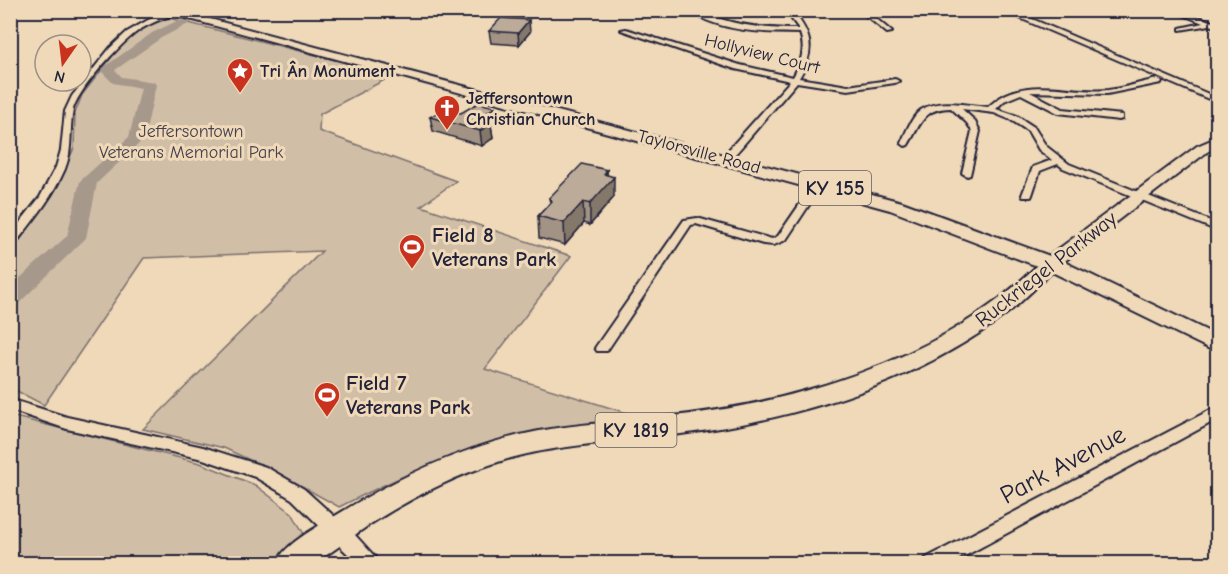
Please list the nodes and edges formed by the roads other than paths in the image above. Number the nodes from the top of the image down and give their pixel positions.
1 (788, 10) edge
2 (862, 10) edge
3 (935, 10) edge
4 (1004, 10) edge
5 (1174, 10) edge
6 (693, 11) edge
7 (179, 14) edge
8 (942, 17) dead end
9 (1215, 24) edge
10 (1182, 29) dead end
11 (624, 30) dead end
12 (803, 32) junction
13 (889, 32) dead end
14 (796, 80) junction
15 (896, 81) dead end
16 (1158, 81) dead end
17 (1023, 92) junction
18 (1218, 102) edge
19 (953, 105) junction
20 (990, 110) junction
21 (1119, 117) dead end
22 (1218, 141) edge
23 (905, 143) dead end
24 (725, 159) junction
25 (1058, 161) junction
26 (967, 173) dead end
27 (818, 184) junction
28 (1027, 195) dead end
29 (1139, 197) junction
30 (1218, 228) edge
31 (10, 243) edge
32 (1051, 263) junction
33 (1218, 346) edge
34 (602, 348) dead end
35 (10, 404) edge
36 (1218, 412) edge
37 (336, 529) junction
38 (290, 564) edge
39 (370, 564) edge
40 (932, 564) edge

1 - 12 street
2 - 13 street
3 - 8 street
4 - 18 street
5 - 9 street
6 - 12 street
7 - 24 main road, Taylorsville Road / KY 155
7 - 31 street
9 - 10 street
11 - 14 street, Hollyview Court
12 - 14 street
14 - 15 street, Hollyview Court
14 - 24 street
16 - 17 street
17 - 20 street
17 - 21 street
19 - 20 street
19 - 23 street
19 - 26 street
20 - 25 street
22 - 29 main road, Ruckriegel Parkway / KY 1819
24 - 27 main road, Taylorsville Road / KY 155
25 - 28 street
25 - 29 street
27 - 32 main road, Taylorsville Road / KY 155
27 - 34 street
29 - 30 street
29 - 32 main road, Ruckriegel Parkway / KY 1819
32 - 33 main road, Taylorsville Road / KY 155
32 - 37 main road, Ruckriegel Parkway / KY 1819
35 - 37 street
36 - 40 street, Park Avenue
37 - 38 main road, Ruckriegel Parkway / KY 1819
37 - 39 street

